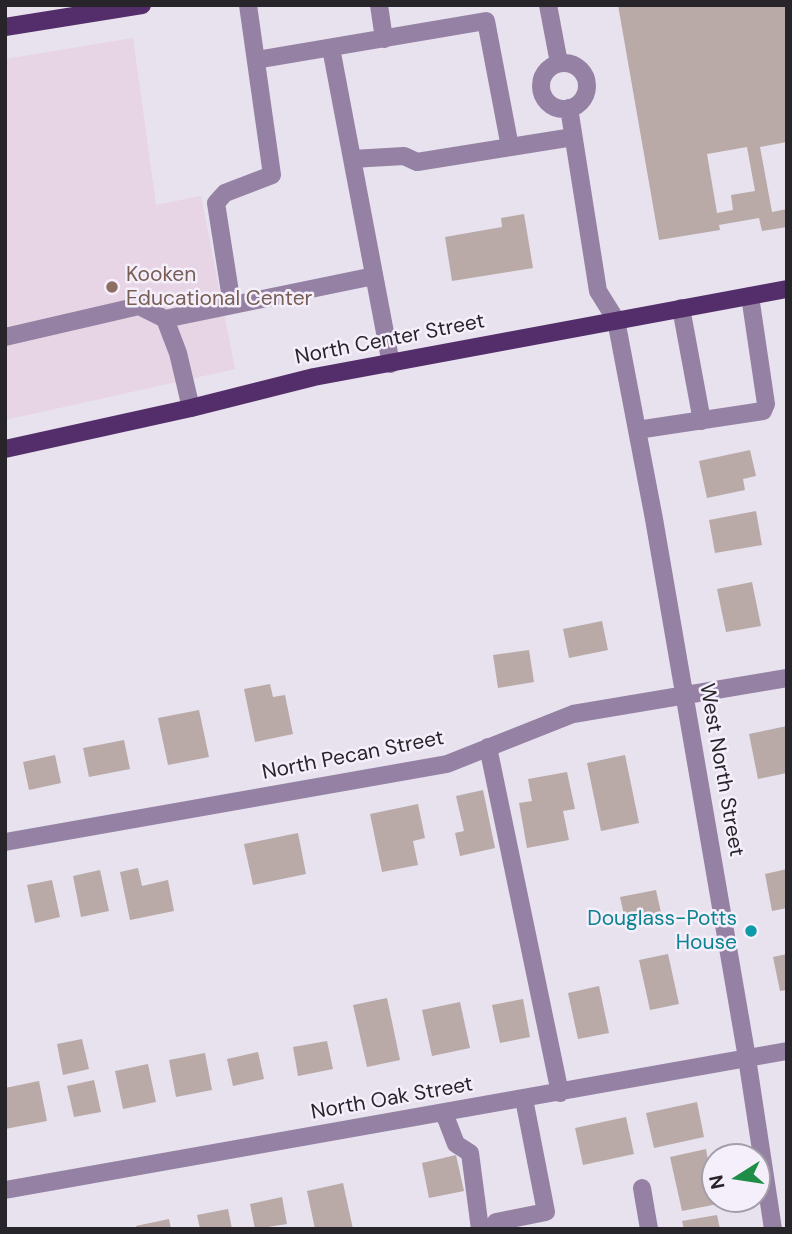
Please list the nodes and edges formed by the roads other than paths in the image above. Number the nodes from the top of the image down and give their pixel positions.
1 (142, 5) edge
2 (248, 5) edge
3 (379, 5) edge
4 (548, 5) edge
5 (5, 27) edge
6 (384, 39) junction
7 (331, 48) junction
8 (256, 60) junction
9 (559, 63) junction
10 (569, 108) junction
11 (573, 137) junction
12 (510, 147) junction
13 (352, 159) junction
14 (374, 276) junction
15 (787, 289) edge
16 (750, 296) junction
17 (232, 305) junction
18 (681, 308) junction
19 (165, 319) junction
20 (616, 320) junction
21 (5, 337) edge
22 (391, 364) junction
23 (191, 408) junction
24 (702, 421) junction
25 (637, 430) junction
26 (5, 449) edge
27 (787, 678) edge
28 (686, 696) junction
29 (488, 747) junction
30 (5, 842) edge
31 (787, 1051) edge
32 (747, 1058) junction
33 (560, 1093) junction
34 (524, 1099) junction
35 (444, 1113) junction
36 (642, 1188) dead end
37 (5, 1190) edge
38 (488, 1225) edge
39 (649, 1229) edge
40 (773, 1229) edge

1 - 5 main road
2 - 8 street
3 - 6 street
4 - 9 street
6 - 7 street
6 - 12 street
7 - 8 street
7 - 13 street
8 - 17 street
9 - 10 street
9 - 10 street
10 - 11 street
11 - 12 street
11 - 20 street
12 - 13 street
13 - 14 street
14 - 17 street
14 - 22 street
15 - 16 main road, North Center Street
16 - 18 main road, North Center Street
16 - 24 street
17 - 19 street
18 - 20 main road, North Center Street
18 - 24 street
19 - 21 street
19 - 23 street
20 - 22 main road, North Center Street
20 - 25 street, West North Street
22 - 23 main road, North Center Street
23 - 26 main road, North Center Street
24 - 25 street
25 - 28 street, West North Street
27 - 28 street, North Pecan Street
28 - 29 street, North Pecan Street
28 - 32 street, West North Street
29 - 30 street, North Pecan Street
29 - 33 street
31 - 32 street, North Oak Street
32 - 33 street, North Oak Street
32 - 40 street, West North Street
33 - 34 street, North Oak Street
34 - 35 street, North Oak Street
34 - 38 street
35 - 37 street, North Oak Street
35 - 38 street
36 - 39 street

